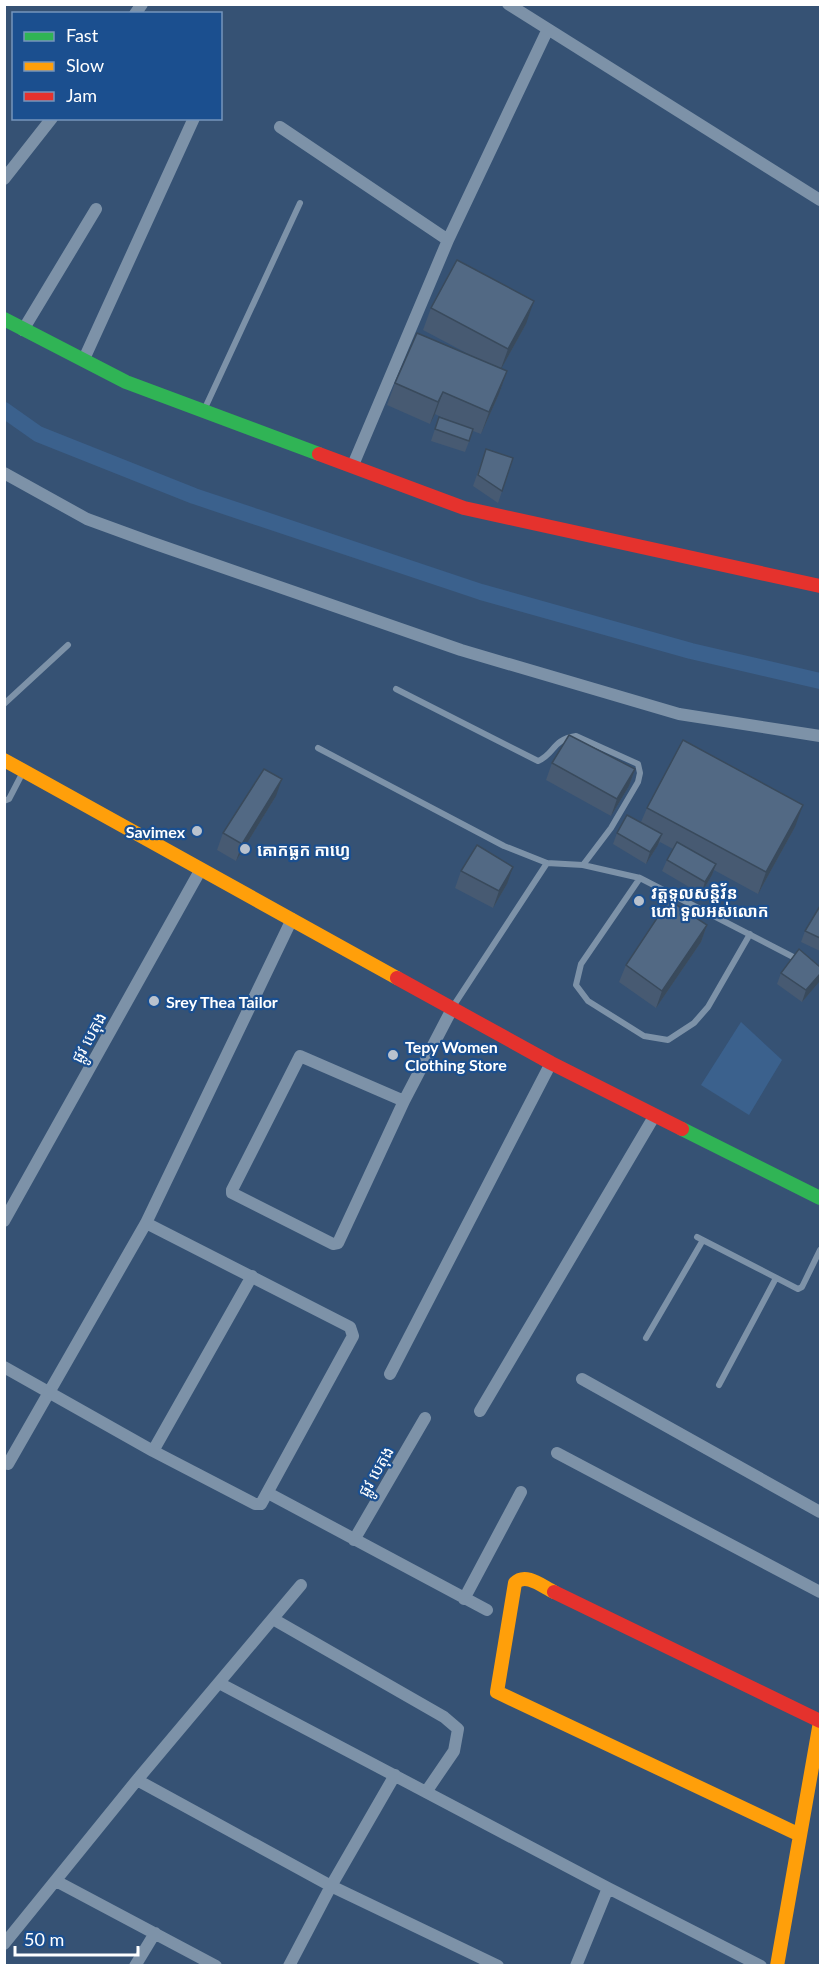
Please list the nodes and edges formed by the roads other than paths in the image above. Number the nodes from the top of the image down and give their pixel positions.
1 (508, 4) edge
2 (547, 31) junction
3 (50, 120) edge
4 (193, 120) edge
5 (280, 127) dead end
6 (4, 179) edge
7 (820, 200) edge
8 (300, 203) dead end
9 (96, 209) dead end
10 (448, 240) junction
11 (4, 319) edge
12 (23, 330) junction
13 (84, 359) junction
14 (203, 411) junction
15 (353, 465) junction
16 (4, 474) edge
17 (820, 586) edge
18 (68, 645) dead end
19 (396, 689) dead end
20 (4, 704) edge
21 (820, 736) edge
22 (318, 748) dead end
23 (4, 760) edge
24 (23, 772) junction
25 (4, 801) edge
26 (547, 863) junction
27 (583, 865) junction
28 (201, 869) junction
29 (640, 878) junction
30 (292, 919) junction
31 (750, 934) junction
32 (803, 962) edge
33 (453, 1007) junction
34 (551, 1063) junction
35 (404, 1101) junction
36 (655, 1115) junction
37 (820, 1198) edge
38 (4, 1221) edge
39 (146, 1223) junction
40 (820, 1250) edge
41 (252, 1276) junction
42 (776, 1278) junction
43 (646, 1338) dead end
44 (4, 1367) edge
45 (390, 1374) dead end
46 (582, 1379) dead end
47 (720, 1384) dead end
48 (50, 1392) junction
49 (480, 1411) dead end
50 (425, 1418) dead end
51 (153, 1451) junction
52 (557, 1453) dead end
53 (8, 1464) dead end
54 (521, 1492) dead end
55 (268, 1493) junction
56 (820, 1512) edge
57 (354, 1540) junction
58 (301, 1585) dead end
59 (820, 1592) edge
60 (464, 1599) junction
61 (487, 1610) dead end
62 (273, 1618) junction
63 (219, 1683) junction
64 (820, 1721) edge
65 (395, 1775) junction
66 (137, 1780) junction
67 (426, 1792) junction
68 (800, 1835) junction
69 (56, 1881) junction
70 (331, 1886) junction
71 (608, 1888) junction
72 (155, 1933) junction
73 (4, 1944) edge
74 (135, 1965) edge
75 (216, 1965) edge
76 (289, 1965) edge
77 (498, 1965) edge
78 (576, 1965) edge
79 (761, 1965) edge
80 (777, 1965) edge

1 - 2 street
2 - 7 street
2 - 10 street
3 - 6 street
4 - 13 street
5 - 10 street
8 - 14 lane
9 - 12 street
10 - 15 street
11 - 12 street
12 - 13 street
13 - 14 street
14 - 15 street
15 - 17 street
16 - 21 street
18 - 20 lane
19 - 27 lane
22 - 26 lane
23 - 24 street
24 - 25 lane
24 - 28 street
26 - 27 lane
26 - 33 lane
27 - 29 lane
28 - 30 street
28 - 38 street, ផ្លូវ បេតុង
29 - 31 lane
29 - 31 lane
30 - 33 street
30 - 39 street
31 - 32 lane
33 - 34 street
33 - 35 street
34 - 36 street
34 - 45 street
35 - 35 street
36 - 37 street
36 - 49 street
39 - 41 street
39 - 48 street
40 - 42 lane
41 - 51 street
41 - 55 street
42 - 43 lane
42 - 47 lane
44 - 48 street
46 - 56 street
48 - 51 street
48 - 53 street
50 - 57 street, ផ្លូវ បេតុង
51 - 55 street
52 - 59 street
54 - 60 street
55 - 57 street
57 - 60 street
58 - 62 street
60 - 61 street
62 - 63 street
62 - 67 street
63 - 65 street
63 - 66 street
64 - 68 street
64 - 68 street
65 - 67 street
65 - 70 street
66 - 69 street
66 - 70 street
67 - 71 street
68 - 80 street
69 - 72 street
69 - 73 street
70 - 76 street
70 - 77 street
71 - 78 street
71 - 79 street
72 - 74 street
72 - 75 street

